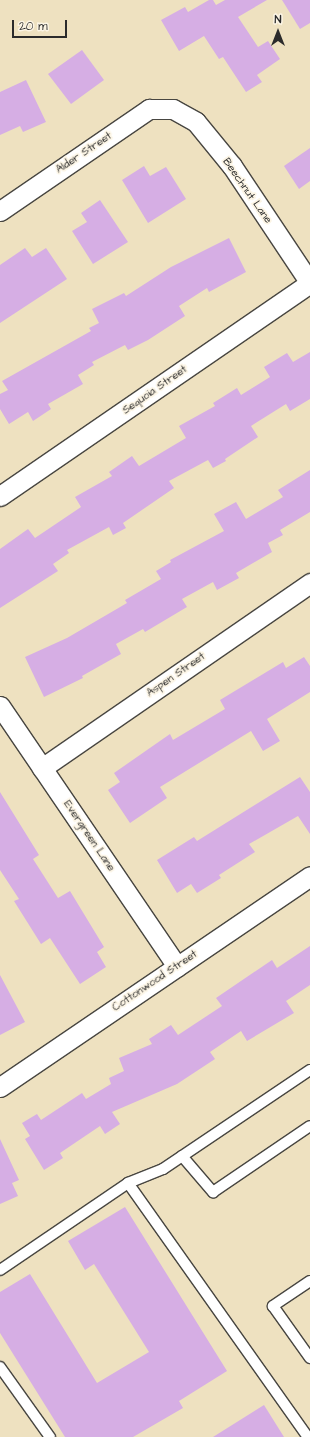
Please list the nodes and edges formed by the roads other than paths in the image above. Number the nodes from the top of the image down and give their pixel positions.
1 (173, 109) joint
2 (0, 211) edge
3 (310, 283) edge
4 (0, 496) edge
5 (310, 583) edge
6 (0, 706) edge
7 (42, 768) junction
8 (310, 876) edge
9 (177, 966) junction
10 (310, 1070) edge
11 (0, 1087) edge
12 (310, 1126) edge
13 (182, 1156) junction
14 (128, 1183) junction
15 (0, 1270) edge
16 (310, 1281) edge
17 (310, 1358) edge
18 (0, 1367) edge
19 (50, 1437) edge
20 (308, 1437) edge

1 - 2 street, Alder Street
1 - 3 street, Beechnut Lane
3 - 4 street, Sequoia Street
5 - 7 street, Aspen Street
6 - 7 street, Evergreen Lane
7 - 9 street, Evergreen Lane
8 - 9 street, Cottonwood Street
9 - 11 street, Cottonwood Street
10 - 13 lane
12 - 13 lane
13 - 14 lane
14 - 15 lane
14 - 20 lane
16 - 17 lane
18 - 19 lane

